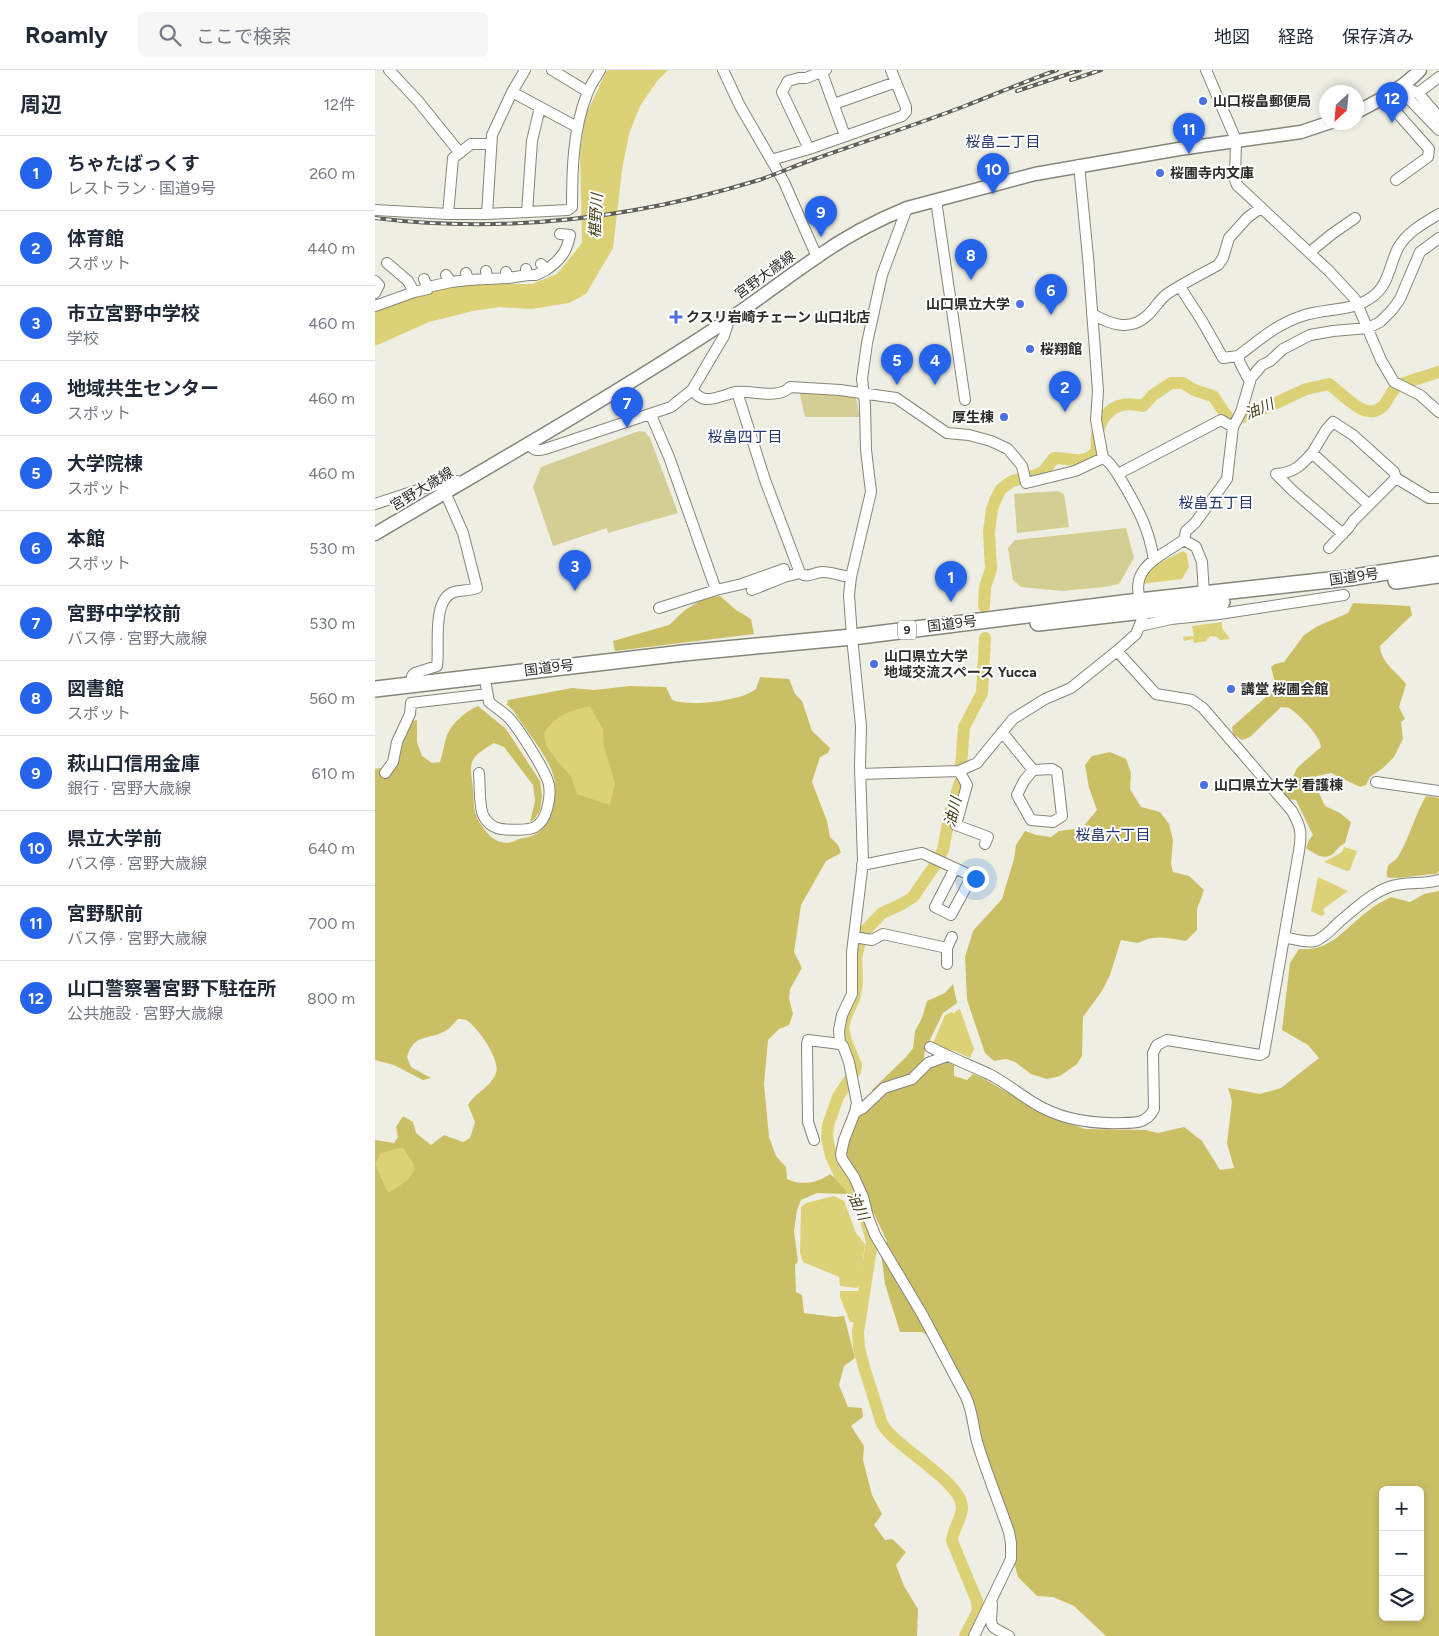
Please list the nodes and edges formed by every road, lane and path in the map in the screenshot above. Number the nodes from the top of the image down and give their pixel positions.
1 (389, 70) edge
2 (525, 70) edge
3 (552, 70) edge
4 (600, 70) edge
5 (723, 70) edge
6 (891, 70) edge
7 (1206, 70) edge
8 (1420, 70) edge
9 (823, 71) edge
10 (1439, 77) edge
11 (896, 82) junction
12 (1403, 86) junction
13 (512, 92) junction
14 (588, 92) junction
15 (1418, 93) junction
16 (1384, 98) junction
17 (834, 104) junction
18 (540, 108) junction
19 (1364, 108) edge
20 (1438, 124) edge
21 (577, 126) junction
22 (1319, 126) edge
23 (845, 136) junction
24 (1236, 140) junction
25 (1421, 140) junction
26 (491, 144) junction
27 (809, 149) junction
28 (461, 153) junction
29 (771, 160) junction
30 (1079, 165) junction
31 (1395, 180) dead end
32 (935, 200) junction
33 (907, 208) junction
34 (1261, 208) junction
35 (375, 210) edge
36 (527, 212) junction
37 (448, 214) junction
38 (487, 214) junction
39 (1439, 214) edge
40 (1355, 218) dead end
41 (560, 234) dead end
42 (1439, 238) edge
43 (1310, 252) junction
44 (817, 257) junction
45 (387, 262) dead end
46 (375, 282) edge
47 (1180, 287) junction
48 (414, 292) junction
49 (375, 293) edge
50 (1357, 304) junction
51 (375, 306) edge
52 (1092, 314) junction
53 (729, 320) junction
54 (1368, 328) junction
55 (1238, 356) junction
56 (1250, 382) junction
57 (693, 390) junction
58 (737, 392) junction
59 (862, 393) junction
60 (965, 400) dead end
61 (1439, 412) edge
62 (651, 415) junction
63 (1233, 427) junction
64 (529, 443) junction
65 (1312, 453) junction
66 (1103, 458) junction
67 (1118, 474) junction
68 (1395, 478) junction
69 (461, 483) junction
70 (445, 492) junction
71 (1439, 498) edge
72 (375, 504) edge
73 (1369, 505) junction
74 (375, 534) edge
75 (1343, 534) junction
76 (1184, 540) junction
77 (1329, 548) dead end
78 (1154, 560) junction
79 (1439, 564) edge
80 (784, 569) dead end
81 (800, 573) junction
82 (1439, 575) edge
83 (851, 577) junction
84 (717, 590) junction
85 (752, 590) dead end
86 (1204, 594) junction
87 (1344, 596) dead end
88 (659, 608) dead end
89 (1141, 613) junction
90 (852, 642) junction
91 (1117, 651) junction
92 (412, 685) junction
93 (375, 689) edge
94 (486, 690) junction
95 (375, 699) edge
96 (1002, 732) junction
97 (1033, 770) junction
98 (959, 771) junction
99 (385, 773) dead end
100 (479, 773) dead end
101 (860, 774) junction
102 (1376, 782) dead end
103 (1439, 791) edge
104 (988, 837) dead end
105 (862, 865) junction
106 (955, 868) dead end
107 (1439, 880) edge
108 (854, 936) junction
109 (952, 937) dead end
110 (1284, 937) junction
111 (947, 948) junction
112 (947, 964) dead end
113 (840, 1044) junction
114 (930, 1047) dead end
115 (947, 1056) junction
116 (855, 1112) junction
117 (814, 1140) dead end
118 (992, 1600) junction
119 (973, 1636) edge
120 (1009, 1636) edge

1 - 28 street
2 - 13 street
3 - 14 street
4 - 14 street
5 - 29 street
6 - 11 street
7 - 24 street
8 - 12 main road
9 - 17 street
9 - 27 street
10 - 15 street
11 - 17 street
11 - 23 street
12 - 15 street
12 - 16 main road
12 - 20 street
13 - 18 street
13 - 26 street
14 - 21 street
15 - 20 street
16 - 19 main road
16 - 25 street
17 - 23 street
18 - 21 street
18 - 36 street
20 - 25 street
21 - 36 street
22 - 24 main road, 宮野大歳線
23 - 27 street
24 - 30 main road, 宮野大歳線
24 - 34 street
25 - 31 street
26 - 28 street
26 - 38 street
27 - 29 street
28 - 37 street
29 - 44 street
30 - 32 main road, 宮野大歳線
30 - 52 street
32 - 33 main road, 宮野大歳線
32 - 60 street
33 - 44 main road, 宮野大歳線
33 - 59 street
34 - 43 street
34 - 47 street
35 - 37 street
36 - 38 street
37 - 38 street
39 - 50 street
40 - 43 street
41 - 48 street
42 - 54 street
43 - 50 street
44 - 53 main road, 宮野大歳線
45 - 48 street
46 - 49 street
47 - 52 street
47 - 55 street
48 - 51 street
50 - 54 street
50 - 55 street
52 - 66 street
53 - 57 street
53 - 64 main road, 宮野大歳線
54 - 56 street
54 - 61 street
55 - 56 street
56 - 63 street
57 - 58 street
57 - 62 street
58 - 59 street
58 - 81 street
59 - 66 street
59 - 83 street
62 - 64 street
62 - 84 street
63 - 67 street
63 - 76 street
64 - 69 main road, 宮野大歳線
65 - 68 street
65 - 73 street
65 - 75 street
66 - 67 street
67 - 78 street
68 - 71 street
68 - 73 street
69 - 70 main road, 宮野大歳線
69 - 72 street
70 - 74 main road, 宮野大歳線
70 - 92 street
73 - 75 street
75 - 77 street
76 - 78 street
76 - 86 street
78 - 89 street
79 - 86 highway, 国道9号 / 9
80 - 84 street
81 - 83 street
81 - 85 street
82 - 89 highway, 国道9号 / 9
83 - 90 street
84 - 88 street
86 - 89 highway, 国道9号 / 9
87 - 89 street
89 - 90 highway, 国道9号 / 9
89 - 91 street
90 - 92 highway, 国道9号 / 9
90 - 94 highway, 国道9号 / 9
90 - 101 street
91 - 96 street
91 - 110 street
92 - 93 highway, 国道9号 / 9
94 - 95 highway, 国道9号 / 9
94 - 99 street
94 - 100 street
96 - 97 street
96 - 98 street
97 - 97 street
98 - 101 street
98 - 104 street
101 - 105 street
102 - 103 street
105 - 106 street
105 - 108 street
107 - 110 street
108 - 111 street
108 - 113 street
109 - 111 street
110 - 115 street
111 - 112 street
113 - 116 street
113 - 117 street
114 - 115 street
115 - 116 street
116 - 118 street
118 - 119 street
118 - 120 street

